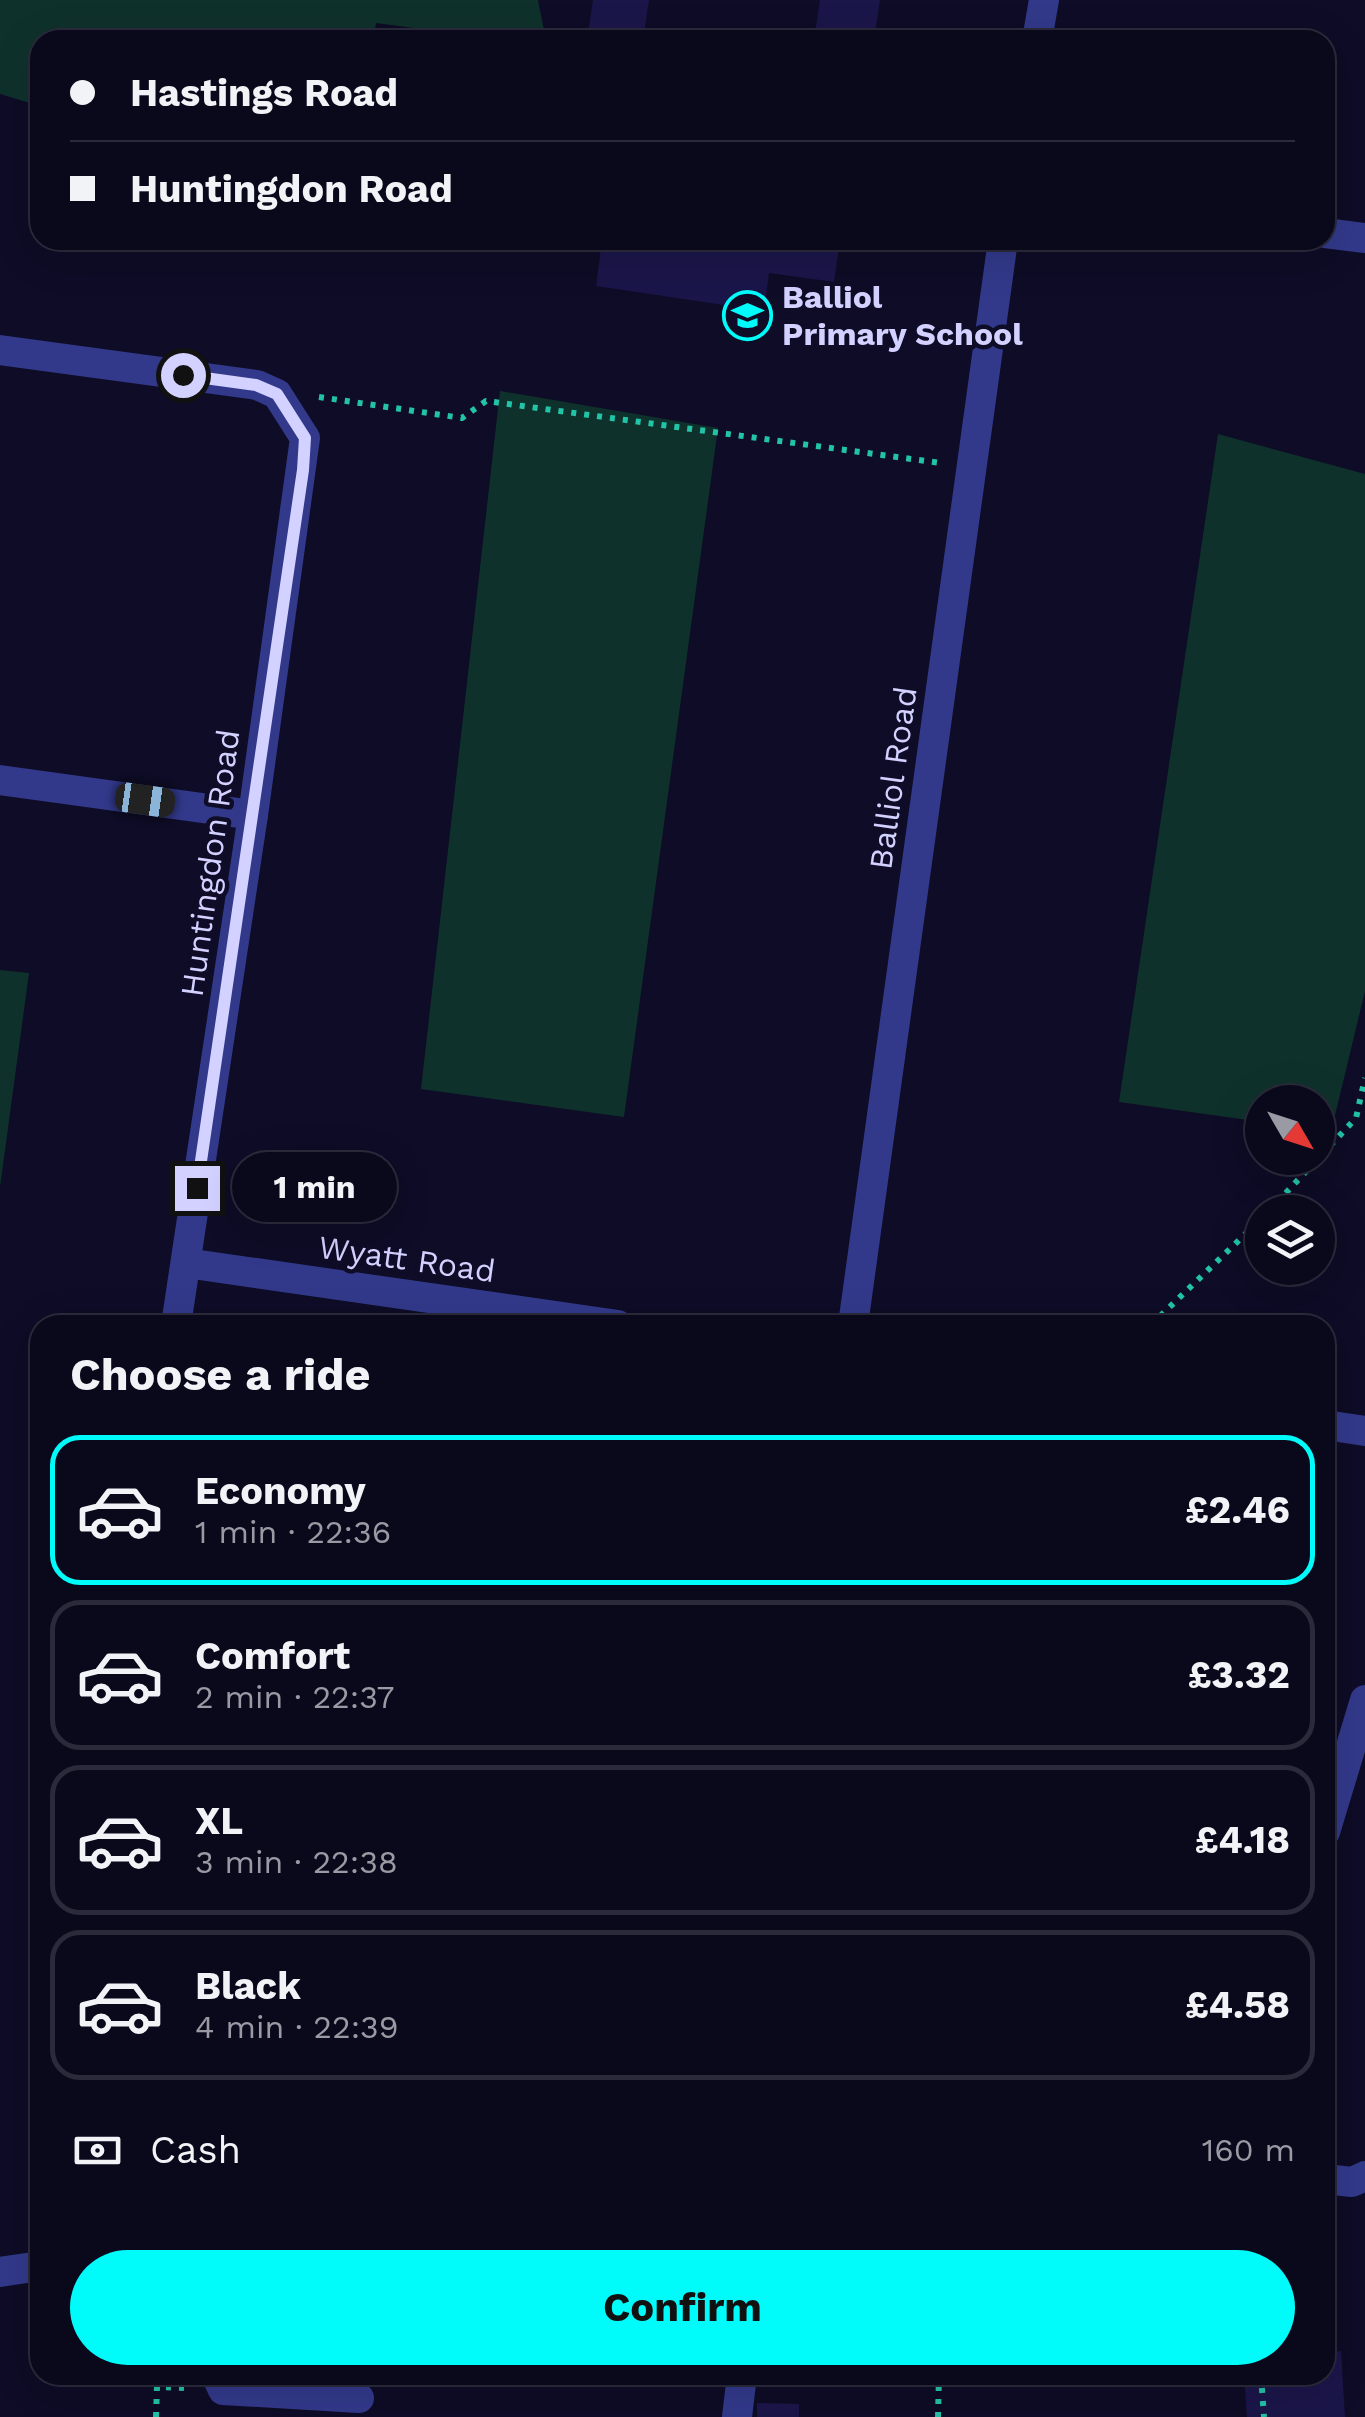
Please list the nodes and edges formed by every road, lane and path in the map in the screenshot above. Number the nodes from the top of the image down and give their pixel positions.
1 (1044, 0) edge
2 (1038, 30) edge
3 (1335, 234) edge
4 (1365, 238) edge
5 (1002, 250) edge
6 (0, 350) edge
7 (291, 414) junction
8 (972, 467) junction
9 (0, 780) edge
10 (253, 815) junction
11 (1365, 1078) edge
12 (1284, 1195) edge
13 (1245, 1234) edge
14 (186, 1263) junction
15 (178, 1315) edge
16 (548, 1315) edge
17 (854, 1315) edge
18 (1161, 1315) edge
19 (1335, 1426) edge
20 (1365, 1430) edge
21 (1365, 1700) edge
22 (1335, 1799) edge
23 (1365, 2176) edge
24 (1335, 2180) edge
25 (30, 2268) edge
26 (0, 2272) edge
27 (183, 2385) edge
28 (246, 2385) edge
29 (741, 2385) edge
30 (939, 2385) edge
31 (1262, 2385) edge
32 (359, 2398) dead end
33 (156, 2417) edge
34 (737, 2417) edge
35 (938, 2417) edge
36 (1264, 2417) edge

1 - 2 street
3 - 4 street
5 - 8 street, Balliol Road
6 - 7 street
7 - 8 path
7 - 10 street, Huntingdon Road
8 - 17 street, Balliol Road
9 - 10 street
10 - 14 street, Huntingdon Road
11 - 12 path
13 - 18 path
14 - 15 street, Huntingdon Road
14 - 16 street, Wyatt Road
19 - 20 street
21 - 22 street
23 - 24 street
25 - 26 street
27 - 33 path
28 - 32 street
29 - 34 street
30 - 35 path
31 - 36 path

